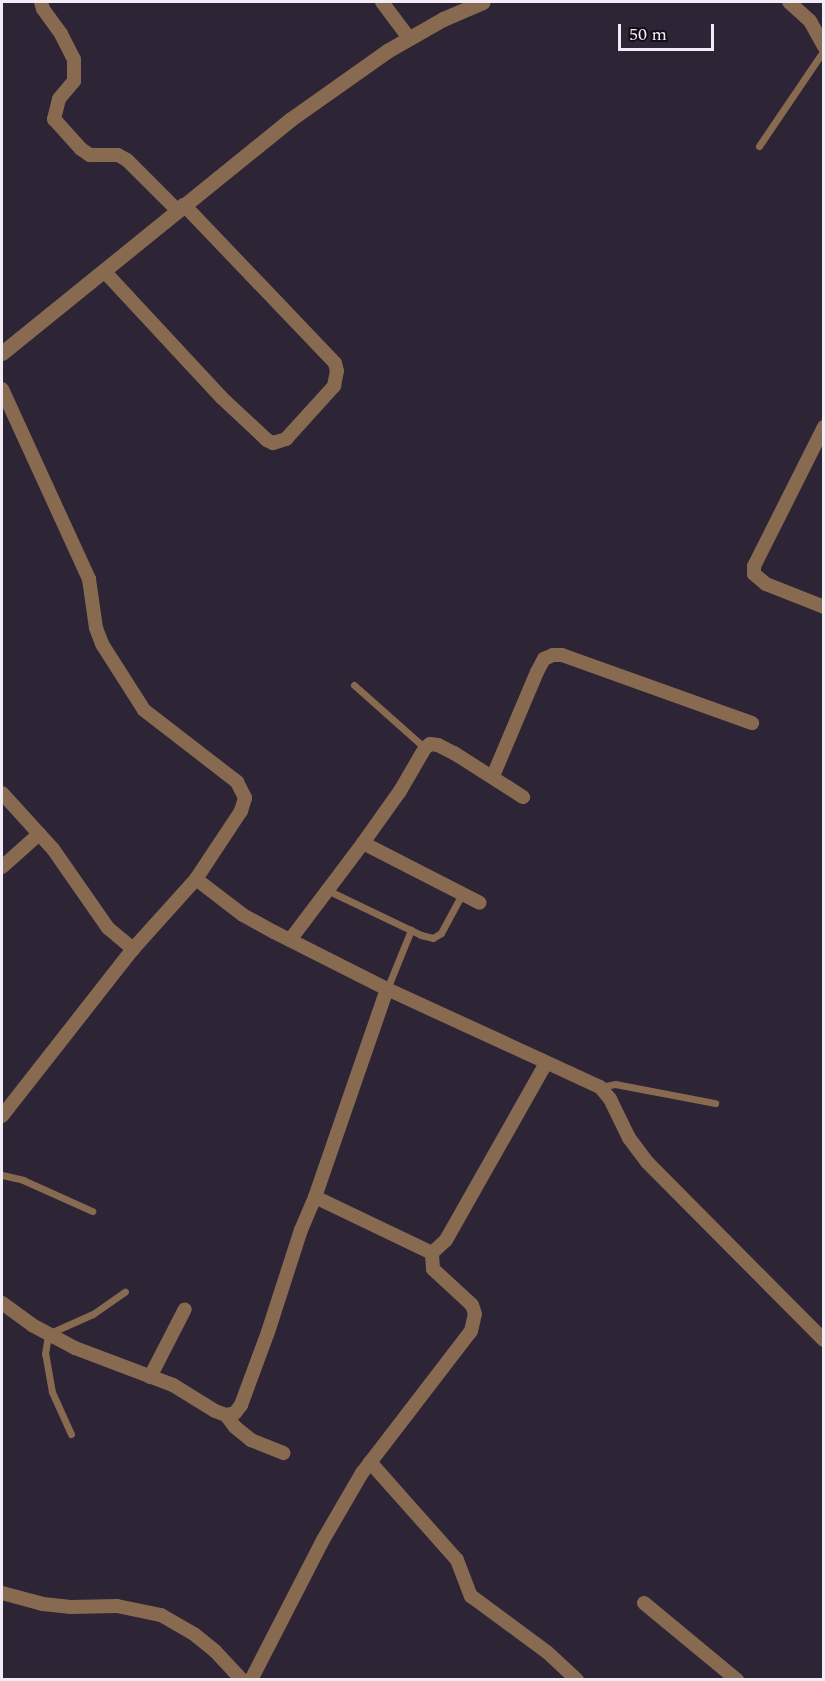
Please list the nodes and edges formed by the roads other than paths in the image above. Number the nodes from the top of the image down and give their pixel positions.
1 (42, 2) edge
2 (382, 2) edge
3 (789, 2) edge
4 (472, 4) edge
5 (409, 38) junction
6 (824, 48) edge
7 (759, 146) dead end
8 (181, 208) junction
9 (104, 271) junction
10 (2, 353) edge
11 (2, 389) edge
12 (824, 427) edge
13 (824, 607) edge
14 (354, 685) dead end
15 (752, 723) dead end
16 (425, 748) junction
17 (493, 776) junction
18 (2, 794) edge
19 (523, 797) dead end
20 (39, 834) junction
21 (363, 843) junction
22 (2, 867) edge
23 (196, 879) junction
24 (327, 890) junction
25 (462, 894) junction
26 (480, 903) dead end
27 (411, 930) junction
28 (290, 940) junction
29 (133, 949) junction
30 (387, 989) junction
31 (546, 1062) junction
32 (600, 1087) junction
33 (715, 1103) dead end
34 (2, 1116) edge
35 (2, 1174) edge
36 (315, 1197) junction
37 (92, 1211) dead end
38 (432, 1253) junction
39 (125, 1292) dead end
40 (2, 1303) edge
41 (185, 1309) dead end
42 (48, 1334) junction
43 (822, 1336) edge
44 (150, 1377) junction
45 (226, 1415) junction
46 (70, 1434) dead end
47 (283, 1453) dead end
48 (370, 1462) junction
49 (2, 1593) edge
50 (644, 1603) dead end
51 (564, 1674) edge
52 (242, 1680) edge
53 (251, 1680) edge
54 (577, 1680) edge
55 (737, 1680) edge

1 - 8 street
2 - 5 street
3 - 6 street
4 - 5 street
5 - 8 street
6 - 7 lane
8 - 9 street
8 - 9 street
9 - 10 street
11 - 23 street
12 - 13 street
14 - 16 lane
15 - 17 street
16 - 17 street
16 - 21 street
17 - 19 street
18 - 20 street
20 - 22 street
20 - 29 street
21 - 24 street
21 - 25 street
23 - 28 street
23 - 29 street
24 - 27 lane
24 - 28 street
25 - 26 street
25 - 27 lane
27 - 30 lane
28 - 30 street
29 - 34 street
30 - 31 street
30 - 36 street
31 - 32 street
31 - 38 street
32 - 33 lane
32 - 43 street
35 - 37 lane
36 - 38 street
36 - 45 street
38 - 48 street
39 - 42 lane
40 - 42 street
41 - 44 street
42 - 44 street
42 - 46 lane
44 - 45 street
45 - 47 street
48 - 51 street
48 - 53 street
49 - 52 street
50 - 55 street
51 - 54 street

